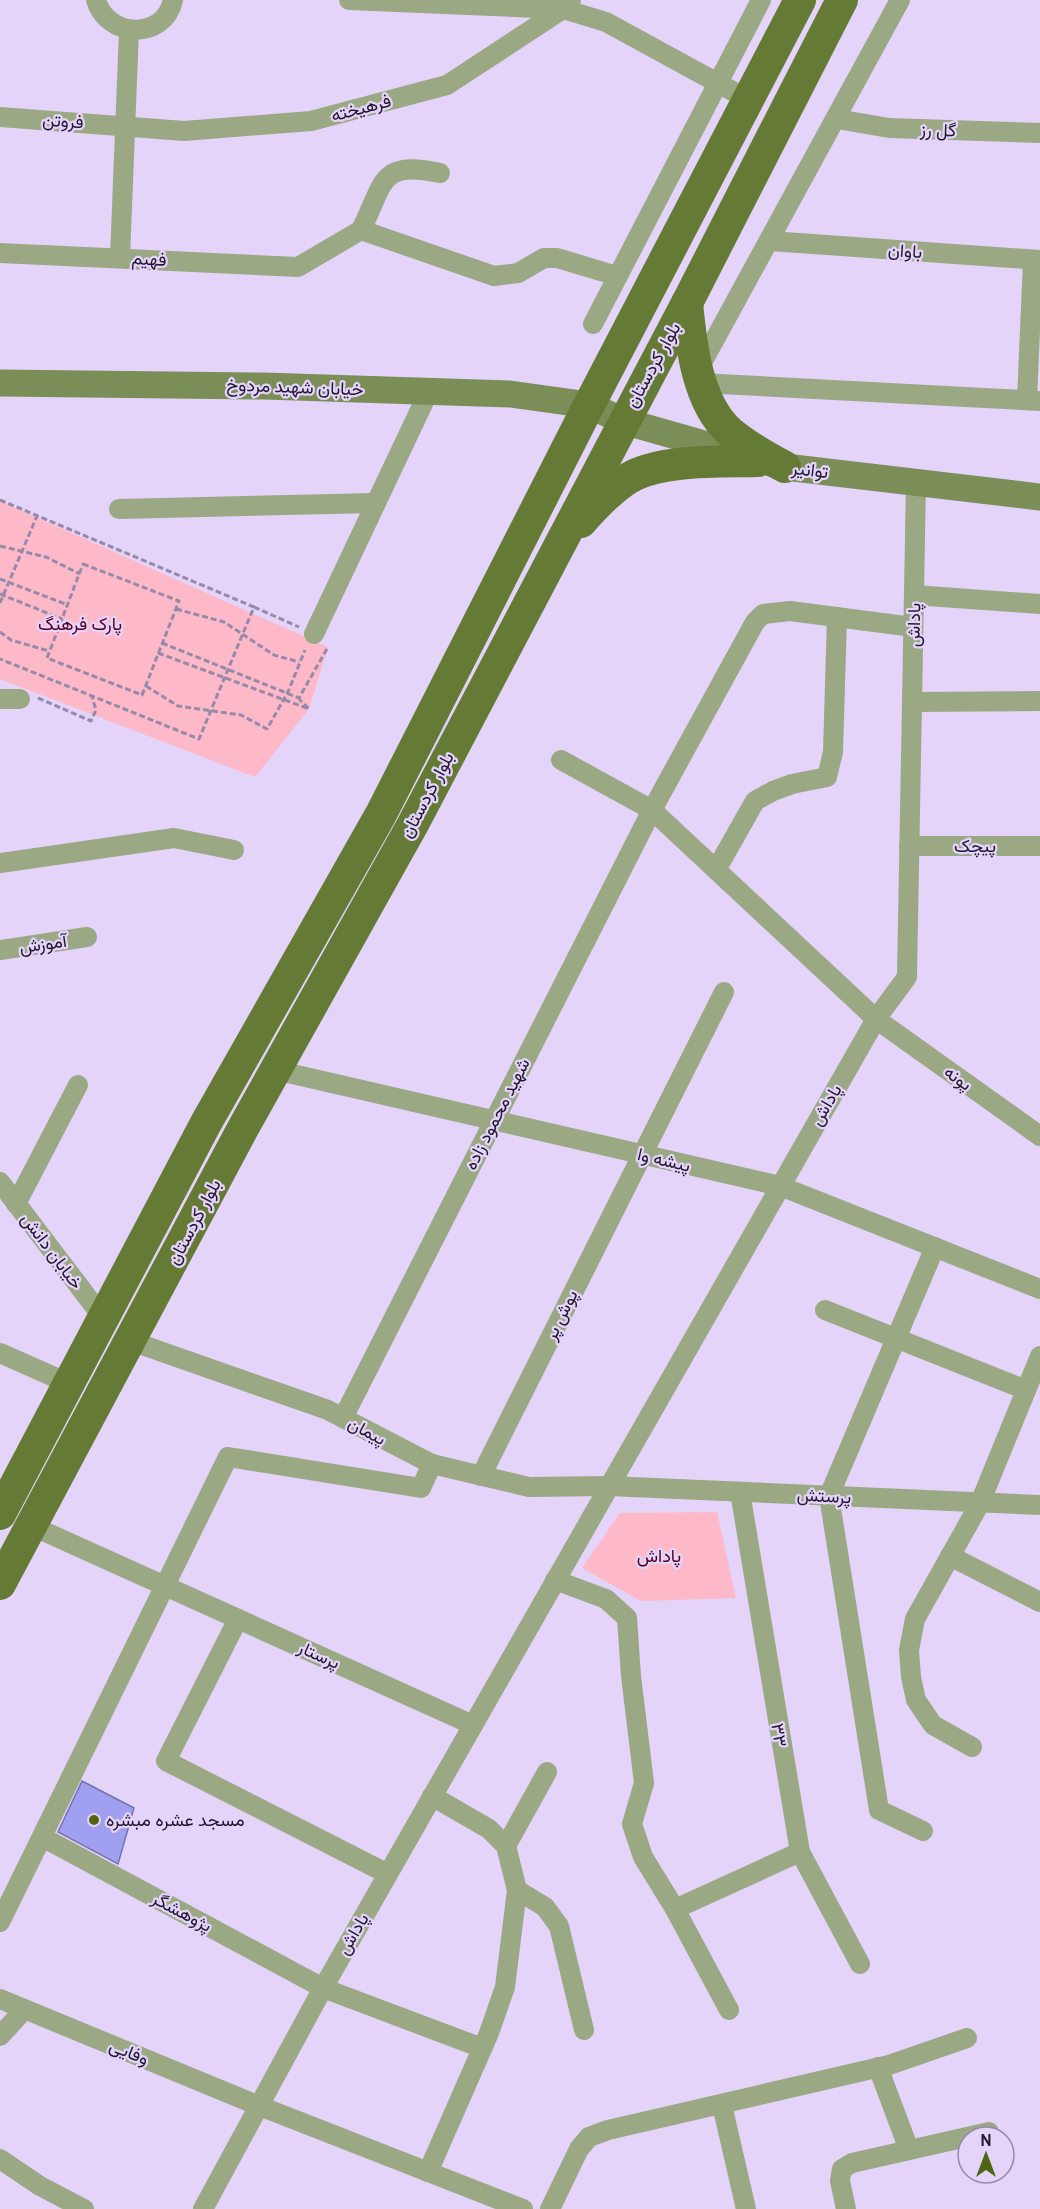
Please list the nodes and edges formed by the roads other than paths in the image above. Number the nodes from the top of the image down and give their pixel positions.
1 (96, 0) edge
2 (173, 0) edge
3 (349, 0) edge
4 (761, 0) edge
5 (800, 0) edge
6 (842, 0) edge
7 (900, 0) edge
8 (567, 4) edge
9 (129, 30) junction
10 (719, 83) junction
11 (747, 99) junction
12 (0, 117) edge
13 (837, 119) junction
14 (125, 125) junction
15 (1040, 133) edge
16 (441, 172) dead end
17 (361, 230) junction
18 (770, 241) junction
19 (0, 253) edge
20 (120, 258) junction
21 (1036, 260) edge
22 (617, 276) junction
23 (687, 303) junction
24 (593, 324) dead end
25 (699, 378) junction
26 (0, 383) edge
27 (429, 391) junction
28 (1034, 401) edge
29 (589, 405) junction
30 (623, 421) junction
31 (771, 464) junction
32 (916, 482) junction
33 (1040, 497) edge
34 (376, 503) junction
35 (119, 509) dead end
36 (557, 550) junction
37 (914, 595) junction
38 (1040, 604) edge
39 (837, 617) junction
40 (914, 627) junction
41 (314, 634) road end
42 (25, 697) road end
43 (0, 699) edge
44 (1040, 701) edge
45 (912, 702) junction
46 (561, 760) dead end
47 (652, 810) junction
48 (909, 846) junction
49 (1040, 846) edge
50 (234, 850) dead end
51 (0, 863) edge
52 (716, 870) junction
53 (87, 937) dead end
54 (0, 950) edge
55 (724, 992) dead end
56 (876, 1019) junction
57 (275, 1070) junction
58 (78, 1085) dead end
59 (494, 1120) junction
60 (1040, 1136) edge
61 (641, 1154) junction
62 (0, 1182) edge
63 (780, 1186) junction
64 (16, 1203) junction
65 (935, 1247) junction
66 (1040, 1288) edge
67 (825, 1310) dead end
68 (104, 1319) junction
69 (897, 1337) junction
70 (131, 1341) junction
71 (0, 1353) edge
72 (1040, 1356) edge
73 (70, 1384) junction
74 (1026, 1390) junction
75 (343, 1418) junction
76 (432, 1464) junction
77 (481, 1476) junction
78 (609, 1486) junction
79 (740, 1492) junction
80 (829, 1496) junction
81 (980, 1503) junction
82 (1040, 1506) edge
83 (0, 1514) edge
84 (32, 1526) junction
85 (950, 1556) junction
86 (555, 1580) junction
87 (0, 1584) edge
88 (165, 1586) junction
89 (1040, 1602) edge
90 (238, 1619) junction
91 (473, 1725) junction
92 (972, 1747) dead end
93 (548, 1772) dead end
94 (432, 1796) junction
95 (923, 1831) dead end
96 (42, 1837) junction
97 (506, 1846) junction
98 (800, 1852) junction
99 (388, 1874) junction
100 (517, 1890) junction
101 (675, 1909) junction
102 (0, 1922) edge
103 (860, 1964) dead end
104 (323, 1988) junction
105 (0, 1999) edge
106 (24, 2010) junction
107 (729, 2010) dead end
108 (584, 2030) dead end
109 (0, 2036) edge
110 (967, 2038) dead end
111 (482, 2048) junction
112 (878, 2067) junction
113 (257, 2105) junction
114 (722, 2105) junction
115 (956, 2139) edge
116 (909, 2150) junction
117 (0, 2158) edge
118 (428, 2172) junction
119 (206, 2208) edge
120 (84, 2209) edge
121 (523, 2209) edge
122 (550, 2209) edge
123 (746, 2209) edge
124 (846, 2209) edge

1 - 9 street
2 - 9 street
3 - 8 street
4 - 10 street
5 - 11 main road, بلوار کردستان
6 - 23 main road, بلوار کردستان
7 - 13 street
8 - 10 street
8 - 14 street, فرهیخته
9 - 14 street
10 - 11 street
10 - 22 street
11 - 29 main road, بلوار کردستان
12 - 14 street, فروتن
13 - 15 street, گل رز
13 - 18 street
14 - 20 street
16 - 17 street
17 - 20 street, فهیم
17 - 22 street
18 - 21 street, باوان
18 - 25 street
19 - 20 street, فهیم
21 - 28 street
22 - 24 street
23 - 25 main road
23 - 30 main road, بلوار کردستان
25 - 28 street
25 - 31 main road
26 - 27 street, خیابان شهید مردوخ
27 - 29 street, خیابان شهید مردوخ
27 - 34 street
29 - 30 street, توانیر
29 - 68 main road, بلوار کردستان
30 - 31 street, توانیر
30 - 36 main road, بلوار کردستان
31 - 32 street, توانیر
31 - 36 main road
32 - 33 street, توانیر
32 - 37 street, پاداش
34 - 35 street
34 - 41 street
36 - 57 main road, بلوار کردستان
37 - 38 street
37 - 40 street, پاداش
39 - 40 street, شهید محمود زاده
39 - 47 street, شهید محمود زاده
39 - 52 street
40 - 45 street, پاداش
42 - 43 street
44 - 45 street
45 - 48 street, پاداش
46 - 47 street, پونه
47 - 52 street, پونه
47 - 59 street, شهید محمود زاده
48 - 49 street, پیچک
48 - 56 street, پاداش
50 - 51 street
52 - 56 street, پونه
53 - 54 street, آموزش
55 - 61 street, پوش پر
56 - 60 street, پونه
56 - 63 street, پاداش
57 - 59 street, پیشه وا
57 - 70 main road, بلوار کردستان
58 - 64 street
59 - 61 street, پیشه وا
59 - 75 street, شهید محمود زاده
61 - 63 street, پیشه وا
61 - 77 street, پوش پر
62 - 64 street, خیابان دانش
63 - 65 street, پیشه وا
63 - 78 street, پاداش
64 - 68 street, خیابان دانش
65 - 66 street, پیشه وا
65 - 69 street
67 - 69 street
68 - 73 main road, بلوار کردستان
69 - 74 street
69 - 80 street
70 - 75 street, پیمان
70 - 84 main road, بلوار کردستان
71 - 73 street
72 - 74 street
73 - 83 main road, بلوار کردستان
74 - 81 street
75 - 76 street, پیمان
76 - 77 street, پیمان
76 - 88 street
77 - 78 street, پیمان
78 - 79 street, پرستش
78 - 86 street, پاداش
79 - 80 street, پرستش
79 - 98 street, ۳۳
80 - 81 street, پرستش
80 - 95 street
81 - 82 street, پرستش
81 - 85 street
84 - 87 main road, بلوار کردستان
84 - 88 street, پرستار
85 - 89 street
85 - 92 street
86 - 91 street, پاداش
86 - 101 street
88 - 90 street, پرستار
88 - 96 street
90 - 91 street, پرستار
90 - 99 street
91 - 94 street, پاداش
93 - 97 street
94 - 97 street
94 - 99 street, پاداش
96 - 102 street
96 - 104 street, پژوهشگر
97 - 100 street
98 - 101 street
98 - 103 street, ۳۳
99 - 104 street, پاداش
100 - 108 street
100 - 111 street
101 - 107 street
104 - 111 street, پژوهشگر
104 - 113 street, پاداش
105 - 106 street, وفایی
106 - 109 street
106 - 113 street, وفایی
110 - 112 street
111 - 118 street
112 - 114 street
112 - 116 street
113 - 118 street, وفایی
113 - 119 street, پاداش
114 - 122 street
114 - 123 street
115 - 116 street
116 - 124 street
117 - 120 street
118 - 121 street, وفایی

